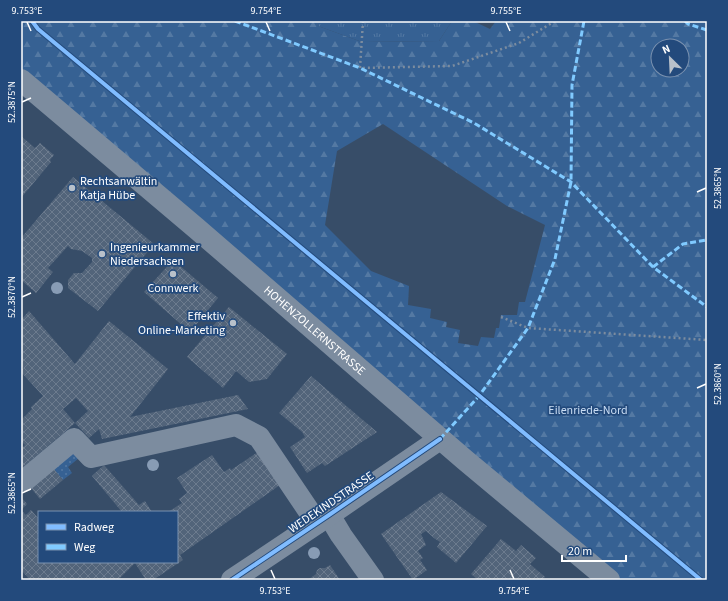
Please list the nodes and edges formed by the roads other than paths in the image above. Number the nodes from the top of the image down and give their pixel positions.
1 (21, 80) edge
2 (440, 439) junction
3 (25, 480) dead end
4 (323, 519) junction
5 (232, 580) edge
6 (373, 580) edge
7 (609, 580) edge

1 - 2 street, HOHENZOLLERNSTRASSE
2 - 4 street, WEDEKINDSTRASSE
2 - 7 street, HOHENZOLLERNSTRASSE
3 - 4 street
4 - 5 street, WEDEKINDSTRASSE
4 - 6 street

